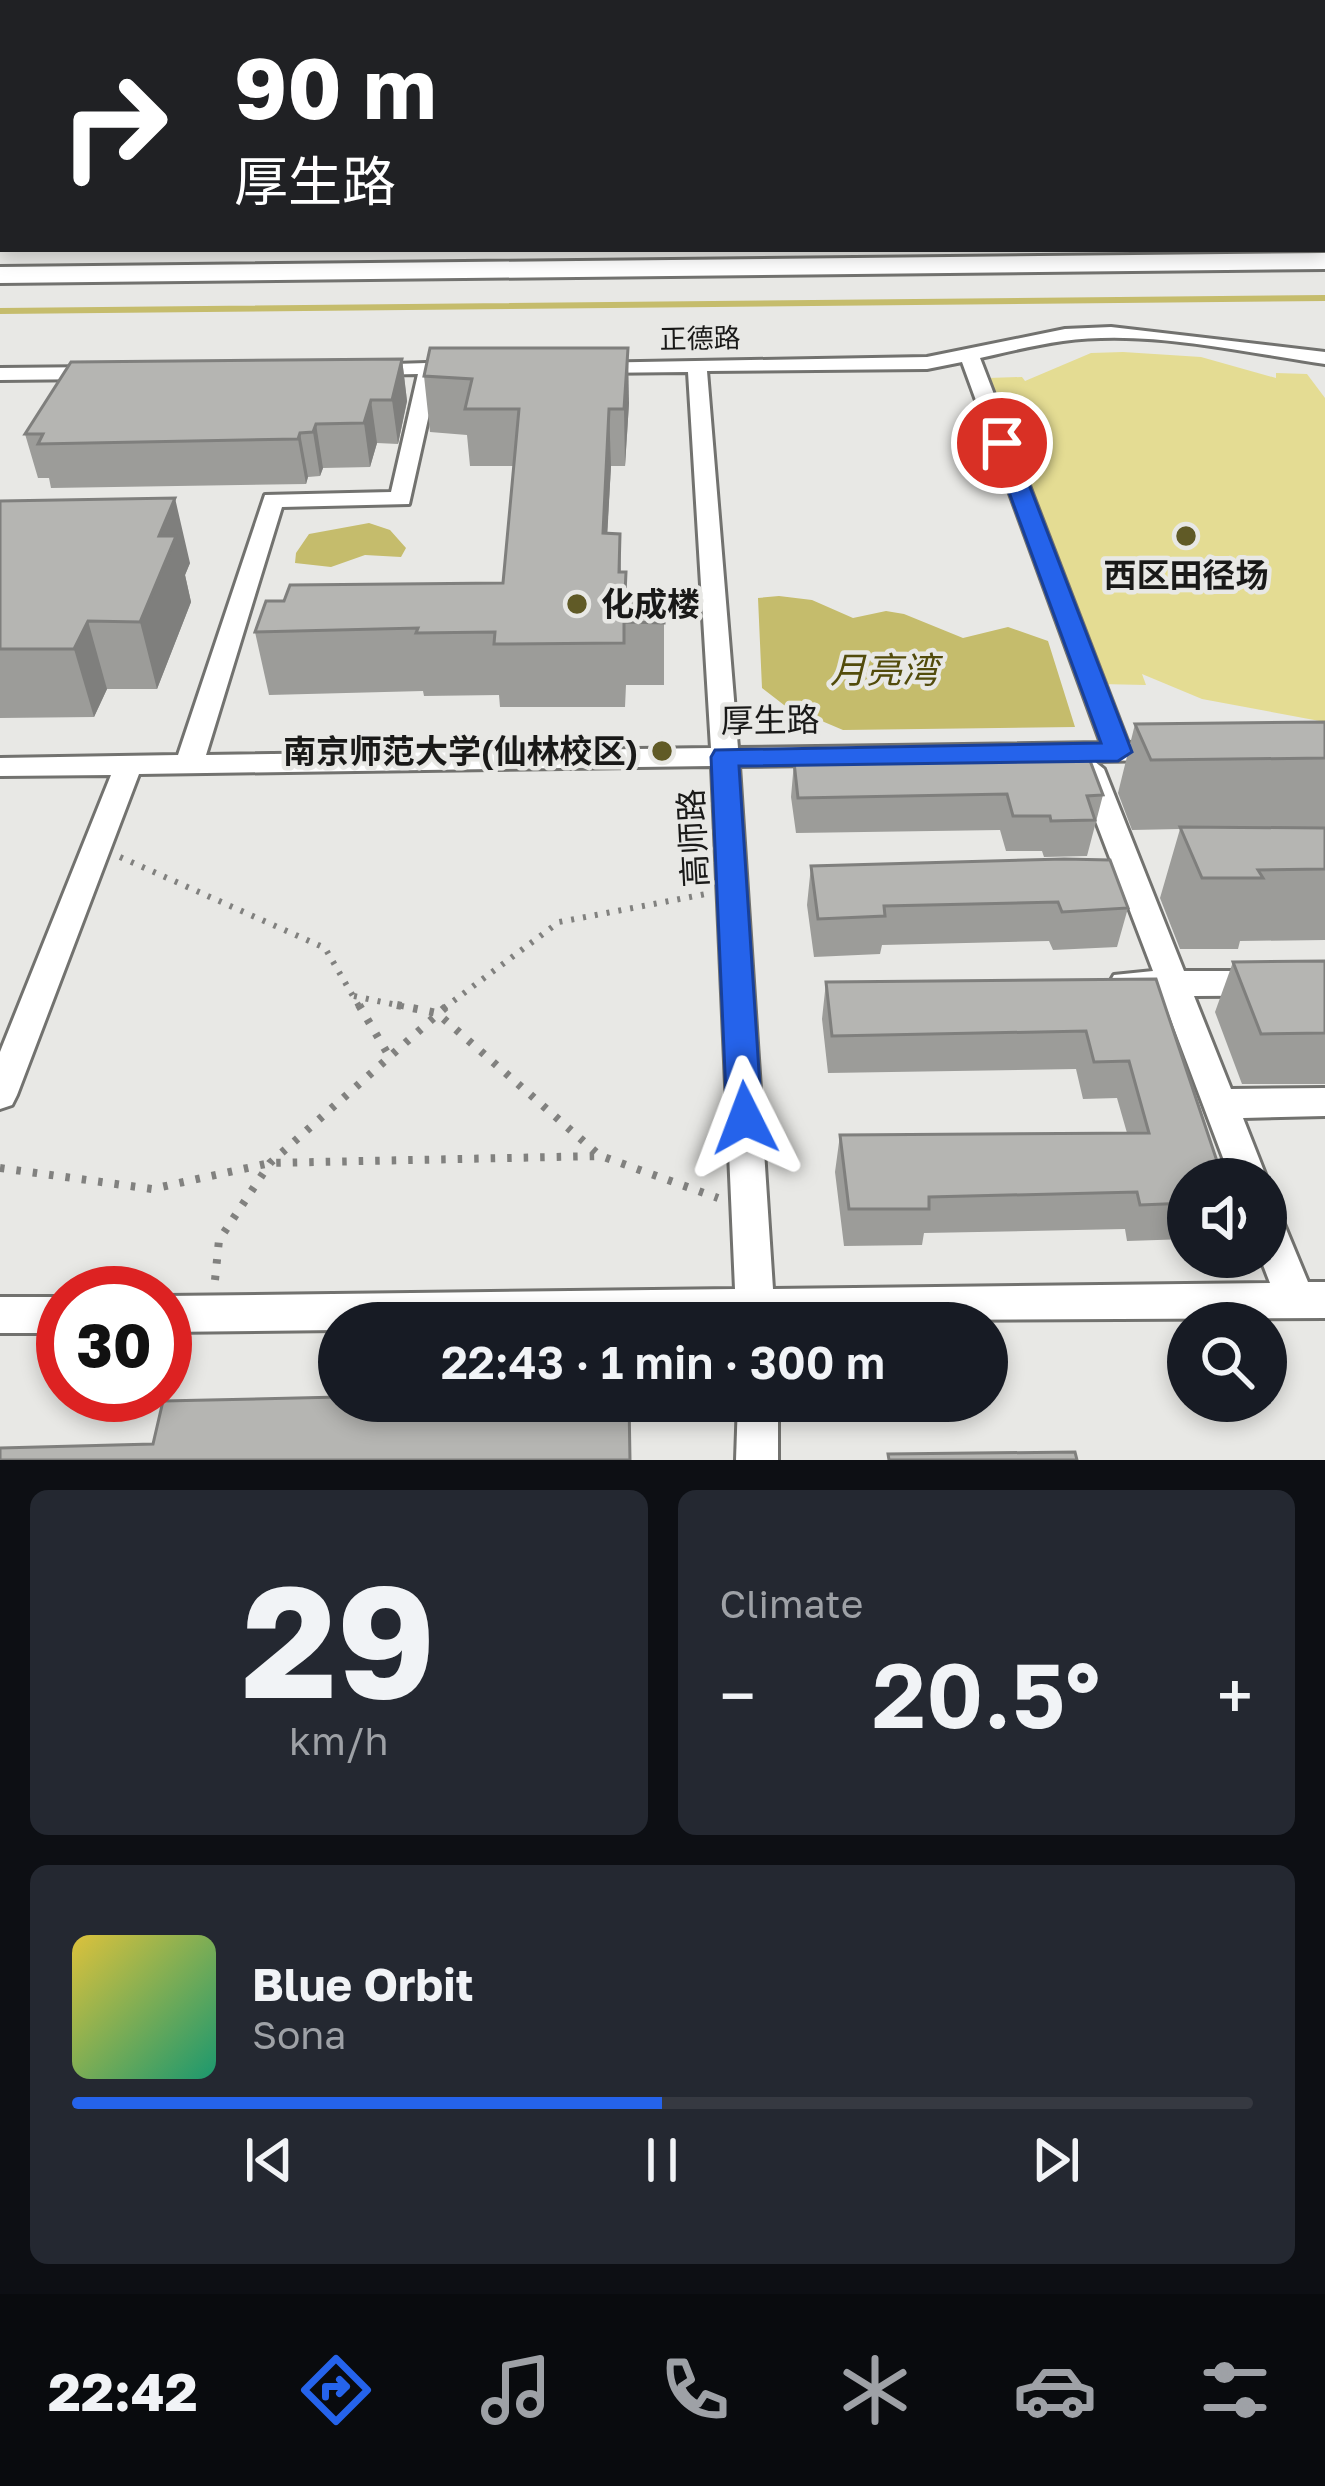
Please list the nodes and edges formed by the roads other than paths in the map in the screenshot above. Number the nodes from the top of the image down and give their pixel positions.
1 (381, 252) edge
2 (0, 256) edge
3 (1325, 261) edge
4 (0, 274) edge
5 (969, 355) junction
6 (1325, 358) edge
7 (697, 366) junction
8 (562, 367) edge
9 (429, 368) junction
10 (473, 368) edge
11 (357, 369) edge
12 (119, 372) edge
13 (0, 374) edge
14 (1187, 751) edge
15 (1084, 752) junction
16 (1118, 752) junction
17 (725, 757) junction
18 (189, 764) junction
19 (129, 765) junction
20 (0, 767) edge
21 (1325, 982) edge
22 (1086, 983) edge
23 (1176, 984) junction
24 (0, 1095) edge
25 (1325, 1102) edge
26 (1220, 1103) junction
27 (1241, 1158) edge
28 (1287, 1260) edge
29 (1310, 1300) edge
30 (754, 1302) edge
31 (1008, 1308) edge
32 (192, 1313) edge
33 (318, 1313) edge
34 (0, 1315) edge
35 (36, 1315) edge
36 (758, 1422) edge
37 (757, 1460) edge

1 - 2 main road
3 - 4 main road
5 - 6 street, 正德路
5 - 7 street, 正德路
5 - 16 street
7 - 8 street, 正德路
7 - 17 street, 高师路
9 - 10 street
9 - 11 street
9 - 18 street
12 - 13 street
14 - 16 street, 厚生路
15 - 16 street, 厚生路
15 - 17 street, 厚生路
15 - 23 street
17 - 18 street, 厚生路
17 - 30 street, 高师路
18 - 19 street, 厚生路
19 - 20 street, 厚生路
19 - 24 street
21 - 23 street
22 - 23 street
23 - 26 street
25 - 26 street
26 - 27 street
28 - 29 street
29 - 31 street
32 - 33 street
34 - 35 street
36 - 37 street

